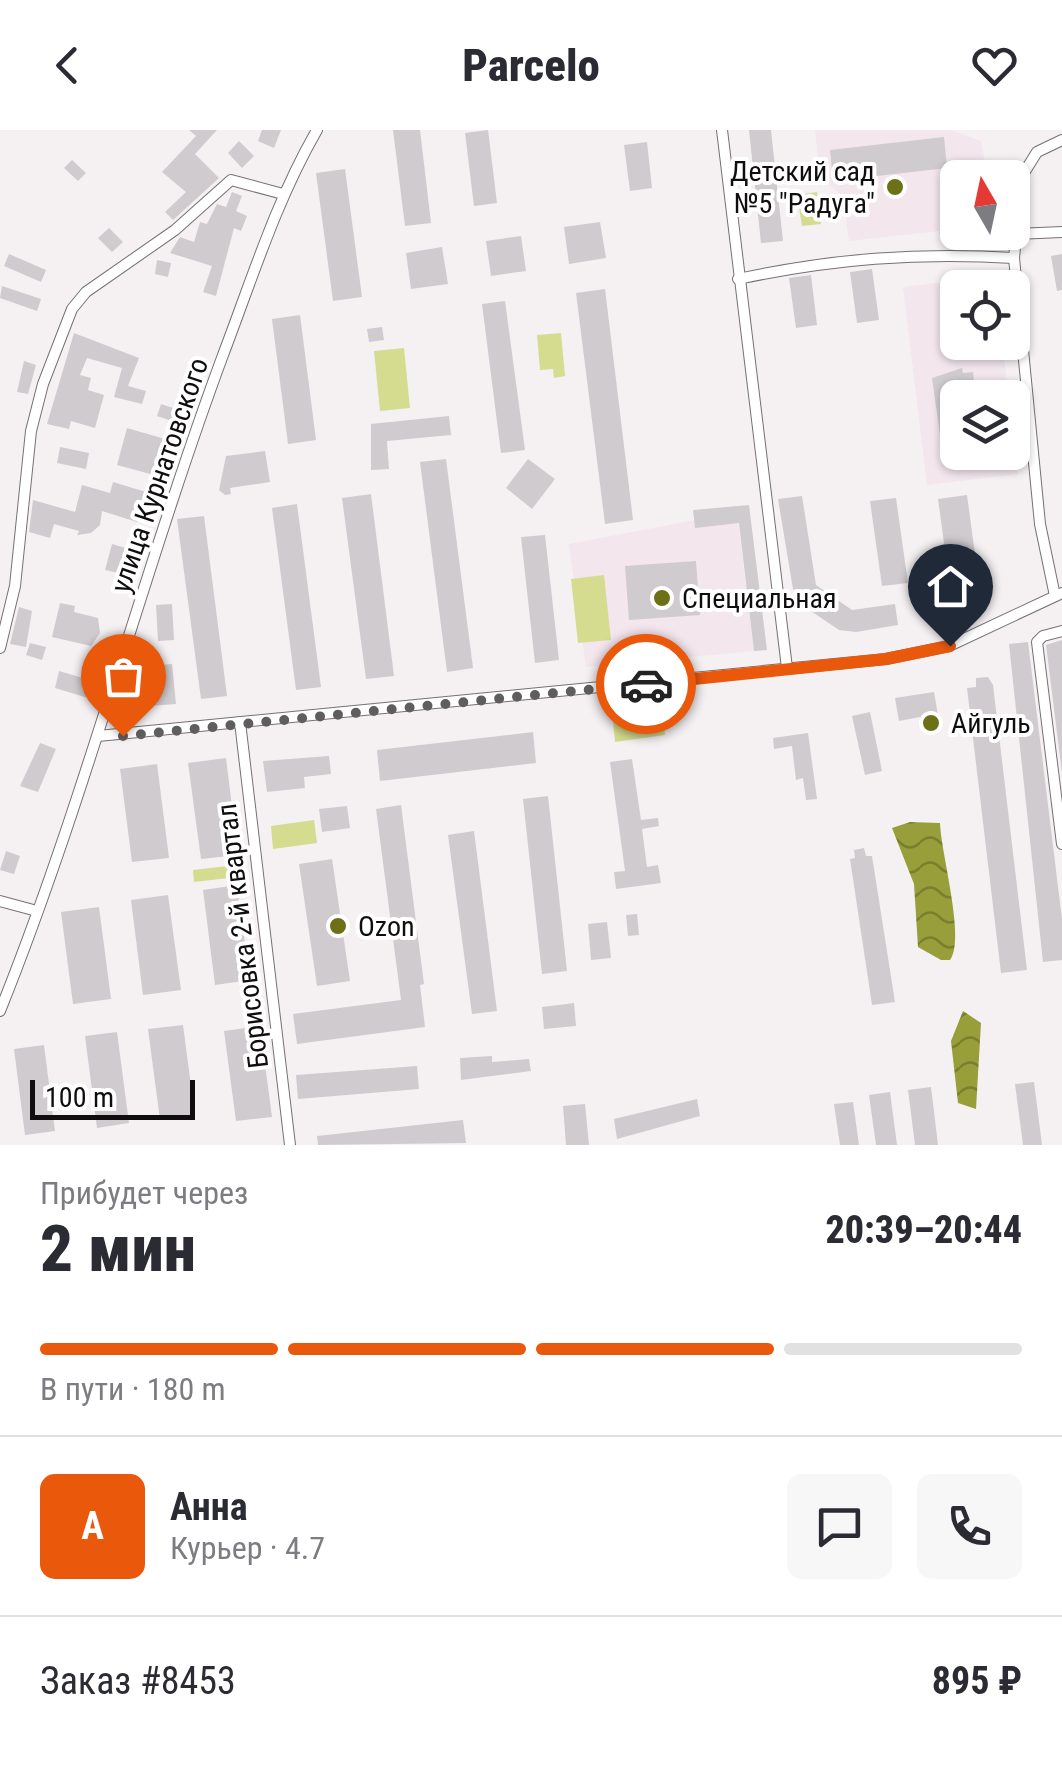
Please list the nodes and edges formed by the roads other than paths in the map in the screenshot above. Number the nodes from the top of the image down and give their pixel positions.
1 (316, 130) edge
2 (722, 130) edge
3 (1062, 140) edge
4 (1030, 163) edge
5 (283, 194) junction
6 (1062, 232) edge
7 (1030, 233) edge
8 (1014, 250) edge
9 (1014, 258) junction
10 (738, 279) junction
11 (1058, 595) edge
12 (1062, 631) edge
13 (0, 648) edge
14 (787, 668) junction
15 (240, 722) junction
16 (98, 736) junction
17 (1062, 844) edge
18 (0, 901) edge
19 (38, 911) junction
20 (0, 976) edge
21 (13, 980) junction
22 (0, 1011) edge
23 (290, 1145) edge

1 - 5 street, улица Курнатовского
2 - 10 street
3 - 4 street
5 - 13 street
5 - 16 street, улица Курнатовского
6 - 7 street
8 - 9 street
9 - 10 street
9 - 11 street
10 - 14 street
11 - 14 street
12 - 17 street
14 - 15 street
15 - 16 street
15 - 23 street, Борисовка 2-й квартал
16 - 19 street, улица Курнатовского
18 - 19 street
19 - 21 street, улица Курнатовского
20 - 21 street
21 - 22 street, улица Курнатовского

